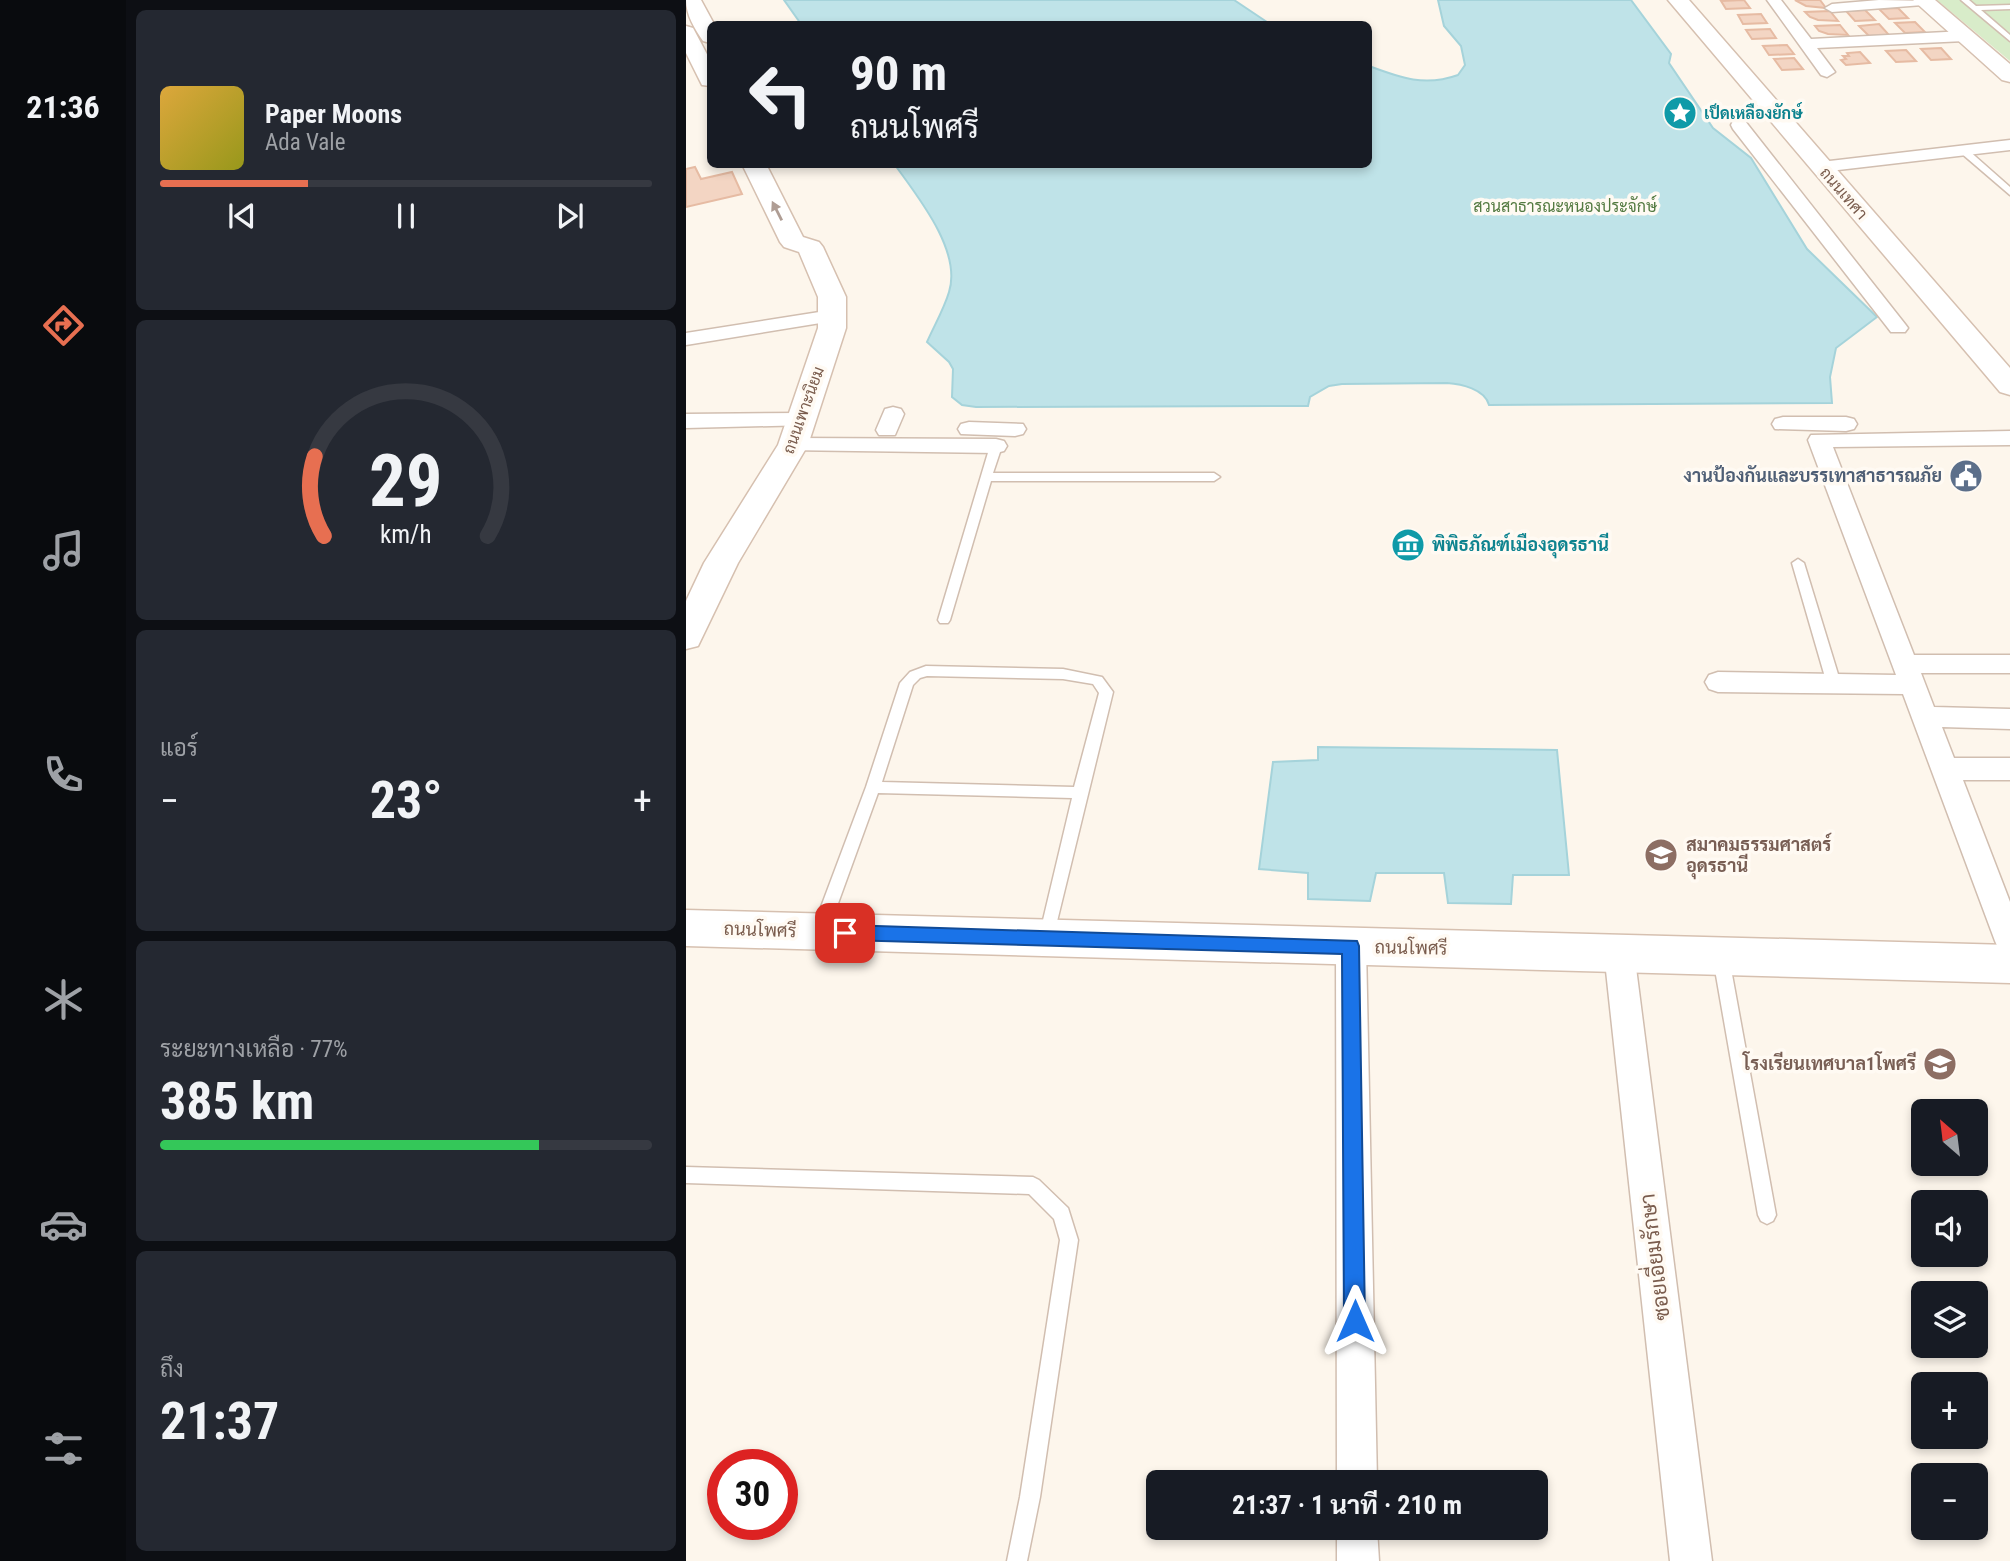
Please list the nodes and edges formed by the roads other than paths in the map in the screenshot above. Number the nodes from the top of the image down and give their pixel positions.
1 (691, 0) edge
2 (1678, 0) edge
3 (1774, 0) edge
4 (1923, 0) edge
5 (1965, 0) edge
6 (2010, 7) edge
7 (1832, 8) dead end
8 (1973, 8) junction
9 (707, 31) edge
10 (686, 32) edge
11 (1965, 36) junction
12 (2010, 39) edge
13 (1806, 44) junction
14 (1826, 72) dead end
15 (707, 74) edge
16 (2010, 75) edge
17 (1739, 125) dead end
18 (2010, 145) edge
19 (1964, 151) junction
20 (1821, 167) junction
21 (756, 168) edge
22 (781, 168) edge
23 (2010, 192) edge
24 (809, 228) junction
25 (832, 316) junction
26 (1898, 328) dead end
27 (686, 340) edge
28 (2010, 386) edge
29 (686, 421) edge
30 (1783, 424) dead end
31 (1862, 424) dead end
32 (885, 425) dead end
33 (1015, 429) dead end
34 (798, 433) junction
35 (2010, 438) edge
36 (996, 446) joint
37 (987, 477) junction
38 (1214, 477) dead end
39 (1798, 563) dead end
40 (944, 620) dead end
41 (686, 637) edge
42 (2010, 664) edge
43 (1908, 674) junction
44 (1718, 682) dead end
45 (1834, 684) junction
46 (1924, 717) junction
47 (2010, 719) edge
48 (1944, 769) junction
49 (2010, 769) edge
50 (873, 787) junction
51 (1080, 793) junction
52 (686, 928) edge
53 (820, 932) junction
54 (1046, 938) junction
55 (2010, 941) edge
56 (1351, 946) junction
57 (1619, 952) junction
58 (1721, 956) junction
59 (2010, 964) edge
60 (686, 1175) edge
61 (1767, 1214) dead end
62 (1357, 1470) edge
63 (1357, 1540) edge
64 (1017, 1561) edge
65 (1358, 1561) edge
66 (1691, 1561) edge

1 - 9 street
2 - 20 street, ถนนเทศา
3 - 13 street
4 - 7 street
4 - 11 street
5 - 8 lane
6 - 8 lane
8 - 12 lane
10 - 15 street
11 - 13 street
11 - 16 street
13 - 14 street
17 - 26 street
18 - 19 street
19 - 20 street
19 - 23 lane
20 - 28 street, ถนนเทศา
24 -> 21 street, ถนนเพาะนิยม
22 - 24 street, ถนนเพาะนิยม
24 - 25 street, ถนนเพาะนิยม
25 - 27 street
25 - 34 street, ถนนเพาะนิยม
29 - 34 street
30 - 31 street
32 - 33 street
34 - 36 street
34 - 41 street, ถนนเพาะนิยม
35 - 43 street
36 - 37 lane
37 - 38 lane
37 - 40 lane
39 - 45 lane
42 - 43 street
43 - 45 street
43 - 46 street
44 - 45 street
46 - 47 street
46 - 48 street
48 - 49 street
48 - 55 street
50 - 51 lane
50 - 51 lane
50 - 53 lane
51 - 54 lane
52 - 53 street, ถนนโพศรี
53 - 54 street, ถนนโพศรี
54 - 56 street, ถนนโพศรี
56 - 57 street, ถนนโพศรี
56 - 62 street
57 - 58 street, ถนนโพศรี
57 - 66 street, ซอยเอี่ยมรักษา
58 - 59 street, ถนนโพศรี
58 - 61 lane
60 - 64 lane
63 - 65 street

